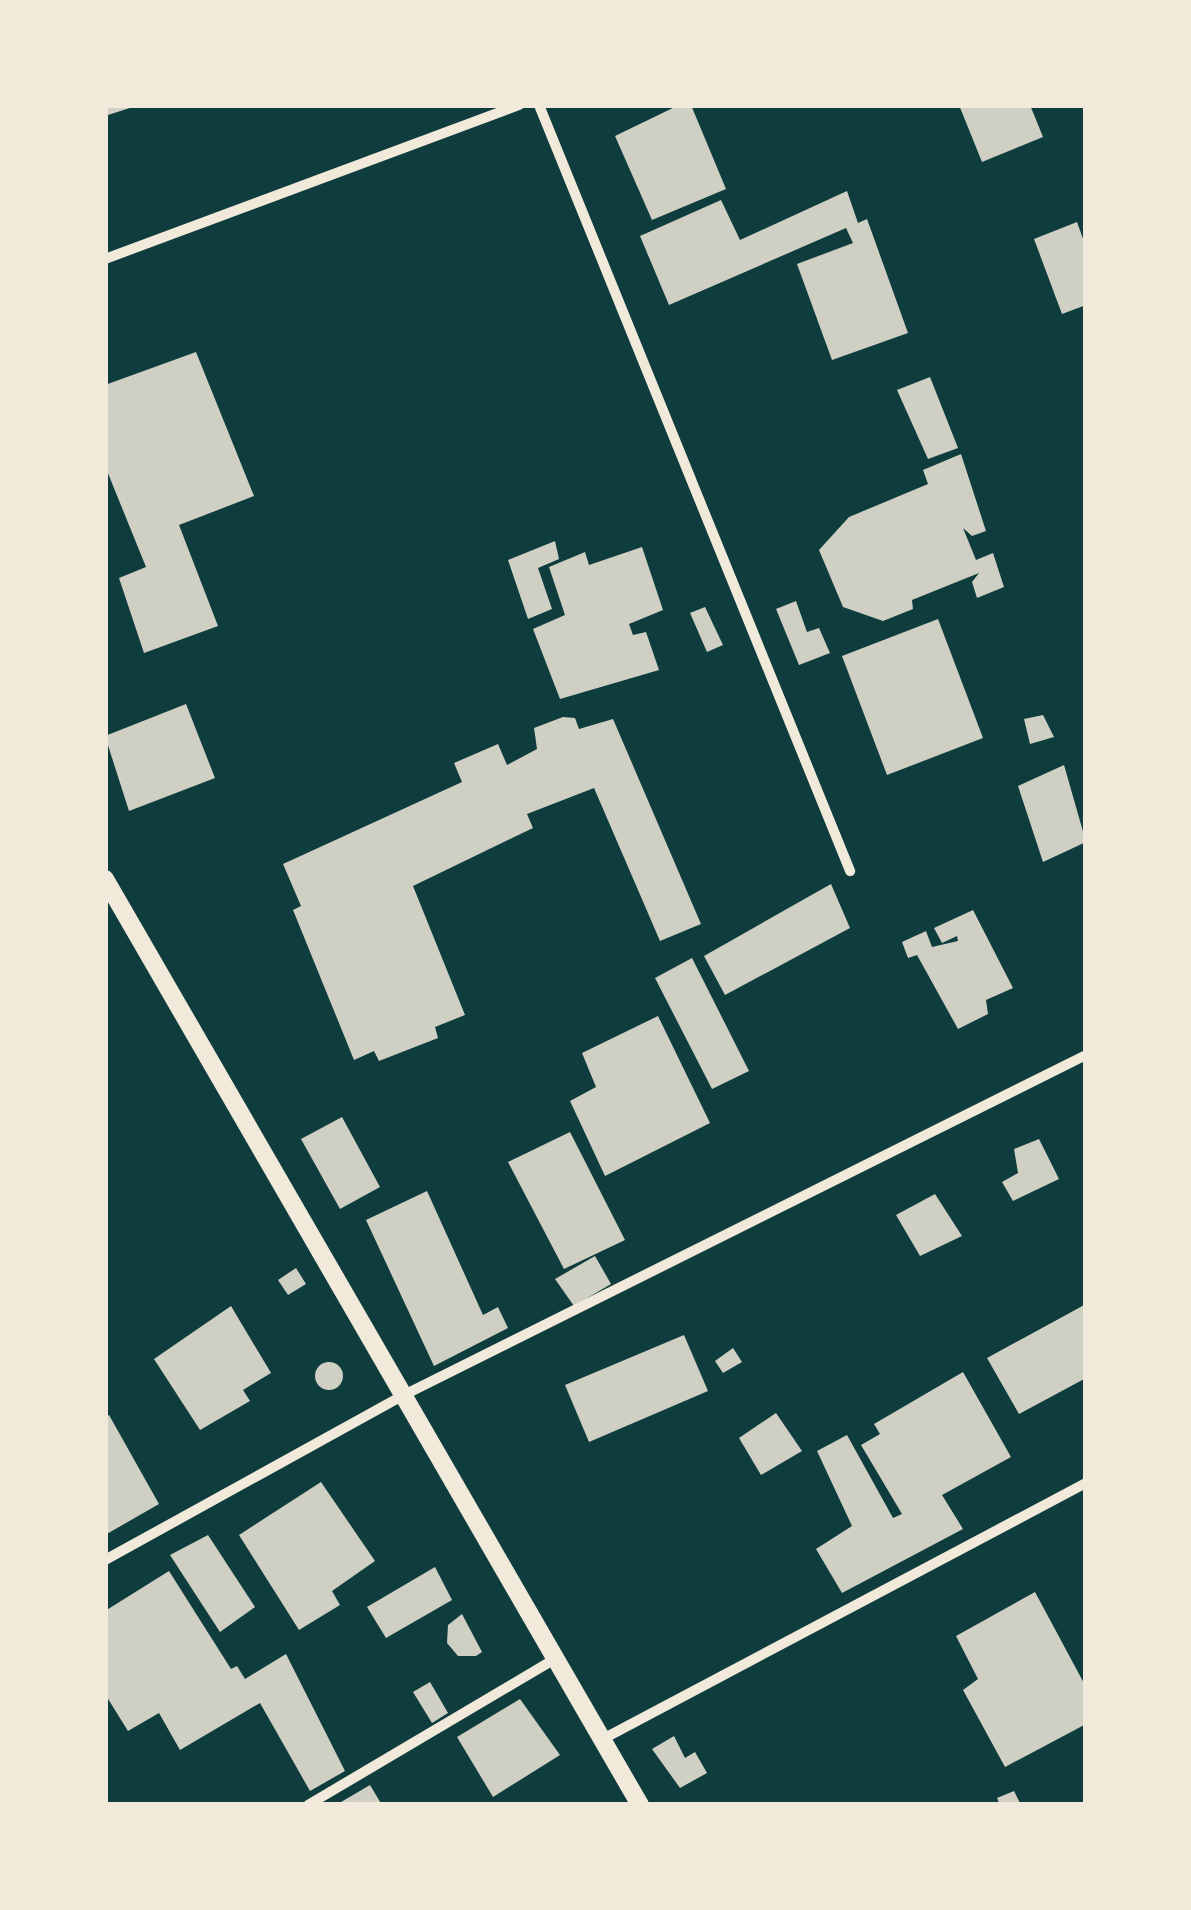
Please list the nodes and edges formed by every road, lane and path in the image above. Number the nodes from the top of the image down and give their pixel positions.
1 (519, 105) edge
2 (538, 105) edge
3 (105, 259) edge
4 (850, 871) dead end
5 (105, 880) edge
6 (1086, 1055) edge
7 (402, 1396) junction
8 (1086, 1483) edge
9 (105, 1560) edge
10 (553, 1660) junction
11 (601, 1740) junction
12 (308, 1805) edge
13 (640, 1805) edge

1 - 3 street
2 - 4 street
5 - 7 street
6 - 7 street
7 - 9 street
7 - 10 street
8 - 11 street
10 - 11 street
10 - 12 street
11 - 13 street

